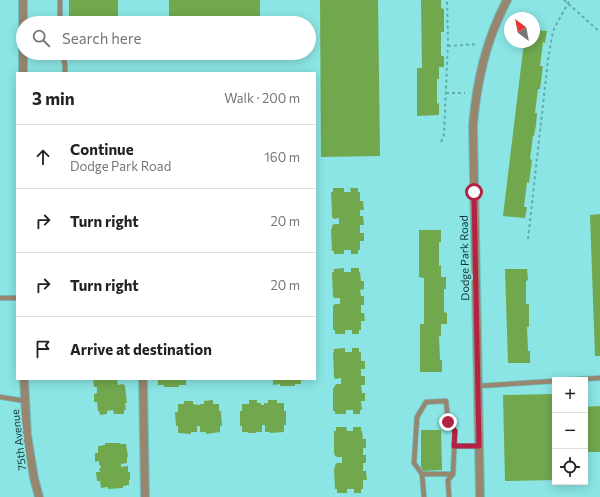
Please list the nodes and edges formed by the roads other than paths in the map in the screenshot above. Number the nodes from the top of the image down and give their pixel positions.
1 (23, 0) edge
2 (60, 0) edge
3 (507, 0) edge
4 (23, 16) edge
5 (60, 16) edge
6 (23, 60) edge
7 (64, 60) edge
8 (23, 72) edge
9 (65, 72) edge
10 (0, 298) edge
11 (16, 298) edge
12 (600, 378) edge
13 (588, 379) edge
14 (24, 380) edge
15 (143, 380) edge
16 (552, 381) edge
17 (478, 386) junction
18 (0, 397) edge
19 (25, 401) junction
20 (454, 446) junction
21 (479, 446) junction
22 (422, 474) junction
23 (453, 474) junction
24 (39, 497) edge
25 (145, 497) edge
26 (424, 497) edge
27 (449, 497) edge
28 (480, 497) edge

1 - 4 street
2 - 5 lane
3 - 17 street, Dodge Park Road
6 - 8 street
7 - 9 lane
10 - 11 lane
12 - 13 lane
14 - 19 street, 75th Avenue
15 - 25 street
16 - 17 lane
17 - 21 street, Dodge Park Road
18 - 19 lane
19 - 24 street, 75th Avenue
20 - 21 lane
20 - 22 lane
20 - 23 lane
21 - 28 street, Dodge Park Road
22 - 23 lane
22 - 26 lane
23 - 27 lane

